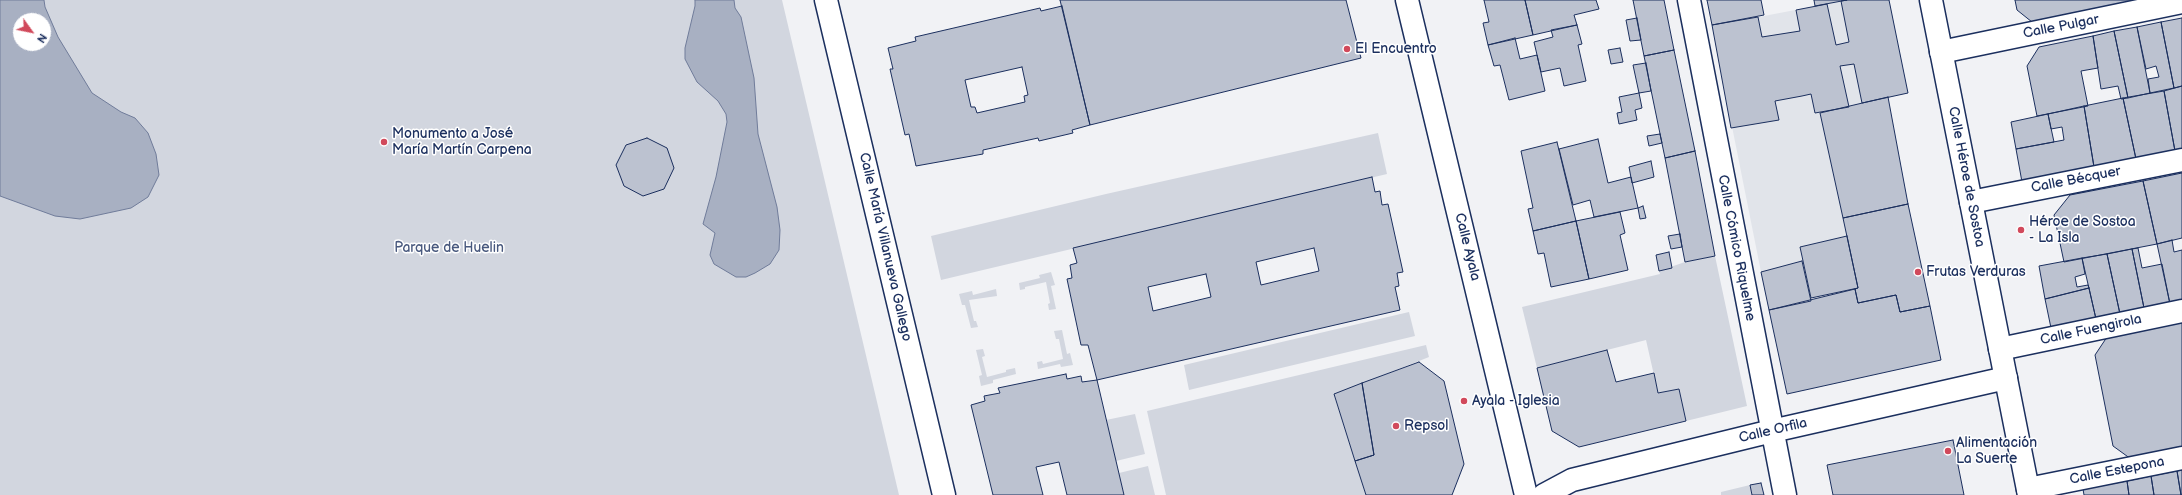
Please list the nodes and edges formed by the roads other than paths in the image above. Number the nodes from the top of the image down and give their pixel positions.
1 (826, 0) edge
2 (1407, 0) edge
3 (1689, 0) edge
4 (1931, 0) edge
5 (2182, 2) edge
6 (1941, 52) junction
7 (2182, 160) edge
8 (1971, 202) junction
9 (2182, 311) edge
10 (2000, 350) junction
11 (2006, 378) junction
12 (1772, 431) junction
13 (2182, 458) edge
14 (2028, 492) edge
15 (944, 495) edge
16 (1526, 495) edge
17 (1544, 495) edge
18 (1785, 495) edge

1 - 15 street, Calle María Villanueva Gallego
2 - 16 street, Calle Ayala
3 - 12 street, Calle Cómico Riquelme
4 - 6 street, Calle Héroe de Sostoa
5 - 6 street, Calle Pulgar
6 - 8 street, Calle Héroe de Sostoa
7 - 8 street, Calle Bécquer
8 - 10 street, Calle Héroe de Sostoa
9 - 10 street, Calle Fuengirola
10 - 11 street, Calle Héroe de Sostoa
11 - 12 street, Calle Orfila
11 - 14 street, Calle Héroe de Sostoa
12 - 17 street, Calle Orfila
12 - 18 street, Calle Cómico Riquelme
13 - 14 street, Calle Estepona

